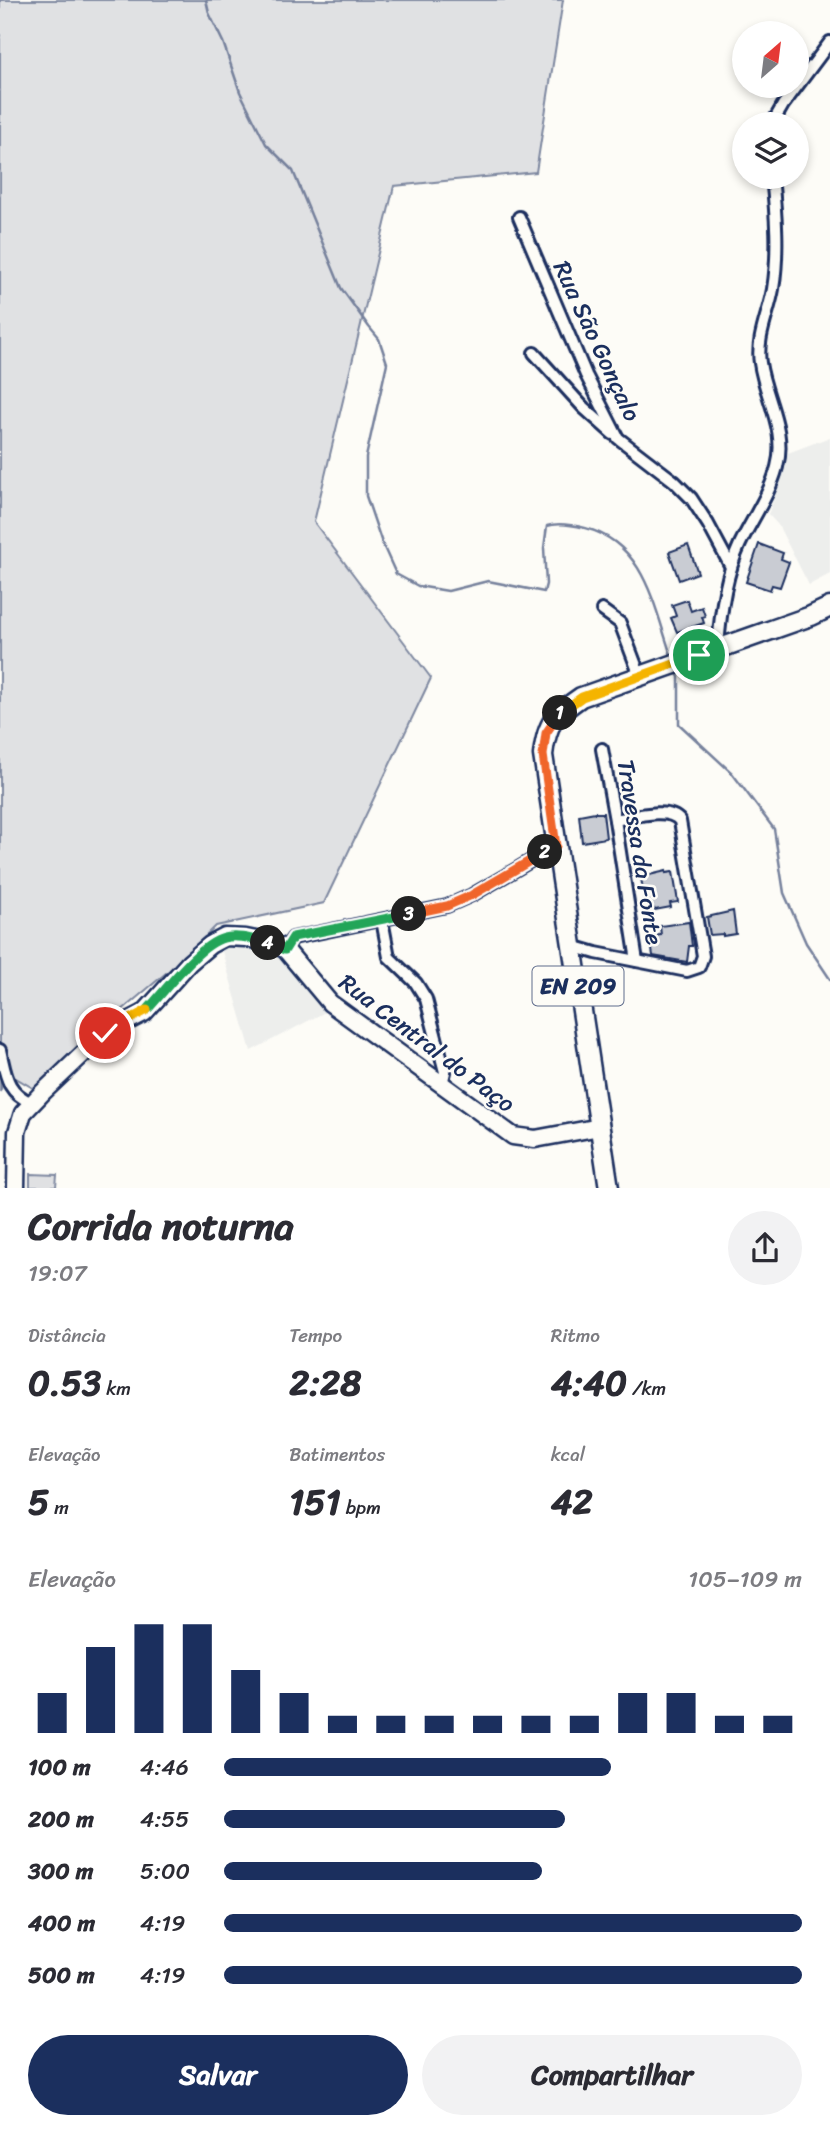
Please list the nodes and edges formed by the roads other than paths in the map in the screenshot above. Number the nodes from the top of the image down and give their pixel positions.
1 (830, 42) edge
2 (778, 112) edge
3 (773, 189) edge
4 (519, 217) dead end
5 (534, 353) dead end
6 (618, 438) junction
7 (731, 567) junction
8 (830, 607) edge
9 (602, 610) dead end
10 (718, 649) junction
11 (639, 676) junction
12 (602, 749) dead end
13 (615, 820) junction
14 (556, 846) junction
15 (382, 920) junction
16 (285, 950) junction
17 (596, 953) junction
18 (573, 954) junction
19 (637, 961) junction
20 (0, 1051) edge
21 (442, 1084) junction
22 (32, 1103) junction
23 (600, 1127) junction
24 (16, 1188) edge
25 (609, 1188) edge

1 - 2 street
3 - 7 street
4 - 6 street, Rua São Gonçalo
5 - 6 street
6 - 7 street, Rua São Gonçalo
7 - 10 street
8 - 10 main road, EN 209
9 - 11 street
10 - 11 main road, EN 209
11 - 14 main road, EN 209
12 - 13 street, Travessa da Fonte
13 - 19 street, Travessa da Fonte
13 - 19 street
14 - 15 street
14 - 18 main road, EN 209
15 - 16 street
15 - 21 street
16 - 21 street, Rua Central do Paço
16 - 22 street
17 - 18 street
17 - 18 street
17 - 19 street
18 - 23 main road, EN 209
20 - 22 street
21 - 23 street, Rua Central do Paço
22 - 24 street
23 - 25 main road, EN 209

